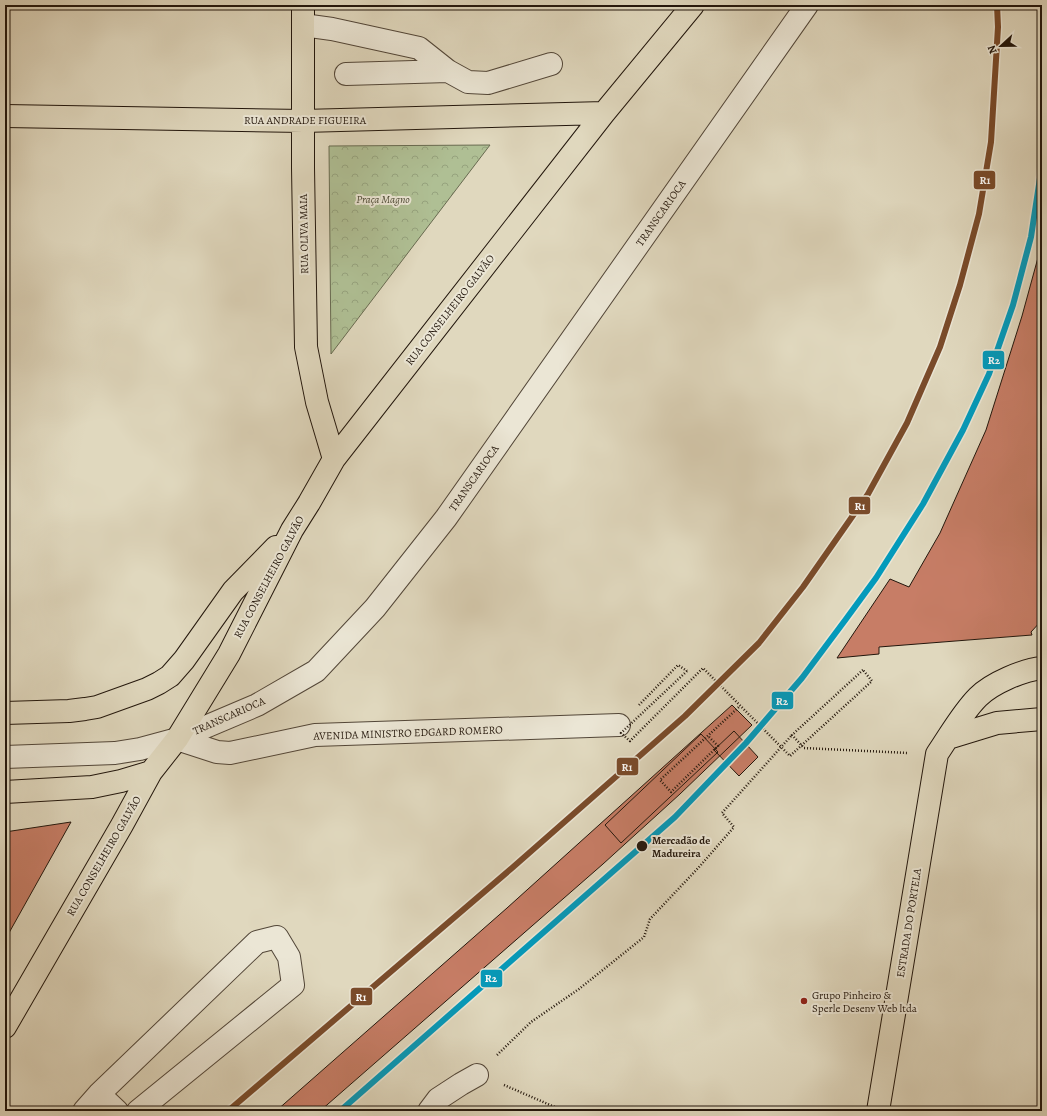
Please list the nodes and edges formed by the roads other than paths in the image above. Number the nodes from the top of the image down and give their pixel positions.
1 (693, 5) edge
2 (808, 5) edge
3 (303, 15) edge
4 (551, 64) dead end
5 (448, 71) junction
6 (346, 74) dead end
7 (604, 113) junction
8 (5, 116) edge
9 (303, 121) junction
10 (334, 459) junction
11 (292, 530) junction
12 (1042, 668) edge
13 (5, 713) edge
14 (1042, 719) edge
15 (619, 725) road end
16 (177, 739) junction
17 (942, 746) junction
18 (5, 757) edge
19 (151, 772) junction
20 (5, 792) edge
21 (5, 1027) edge
22 (477, 1075) road end
23 (99, 1094) junction
24 (84, 1111) edge
25 (117, 1111) edge
26 (138, 1111) edge
27 (430, 1111) edge
28 (878, 1111) edge

1 - 7 main road, RUA CONSELHEIRO GALVÃO
2 - 16 street, TRANSCARIOCA
3 - 5 street
3 - 9 main road, RUA OLIVA MAIA
4 - 5 street
5 - 6 street
7 - 9 main road, RUA ANDRADE FIGUEIRA
7 - 10 main road, RUA CONSELHEIRO GALVÃO
8 - 9 main road, RUA ANDRADE FIGUEIRA
9 - 10 main road, RUA OLIVA MAIA
10 - 11 main road, RUA CONSELHEIRO GALVÃO
11 - 13 main road
11 - 16 main road, RUA CONSELHEIRO GALVÃO
12 - 17 main road
14 - 17 main road
15 - 16 street, AVENIDA MINISTRO EDGARD ROMERO
16 - 18 street, TRANSCARIOCA
16 - 19 main road, RUA CONSELHEIRO GALVÃO
17 - 28 main road, ESTRADA DO PORTELA
19 - 20 main road
19 - 21 main road, RUA CONSELHEIRO GALVÃO
22 - 27 street
23 - 24 street
23 - 25 street
23 - 26 street

